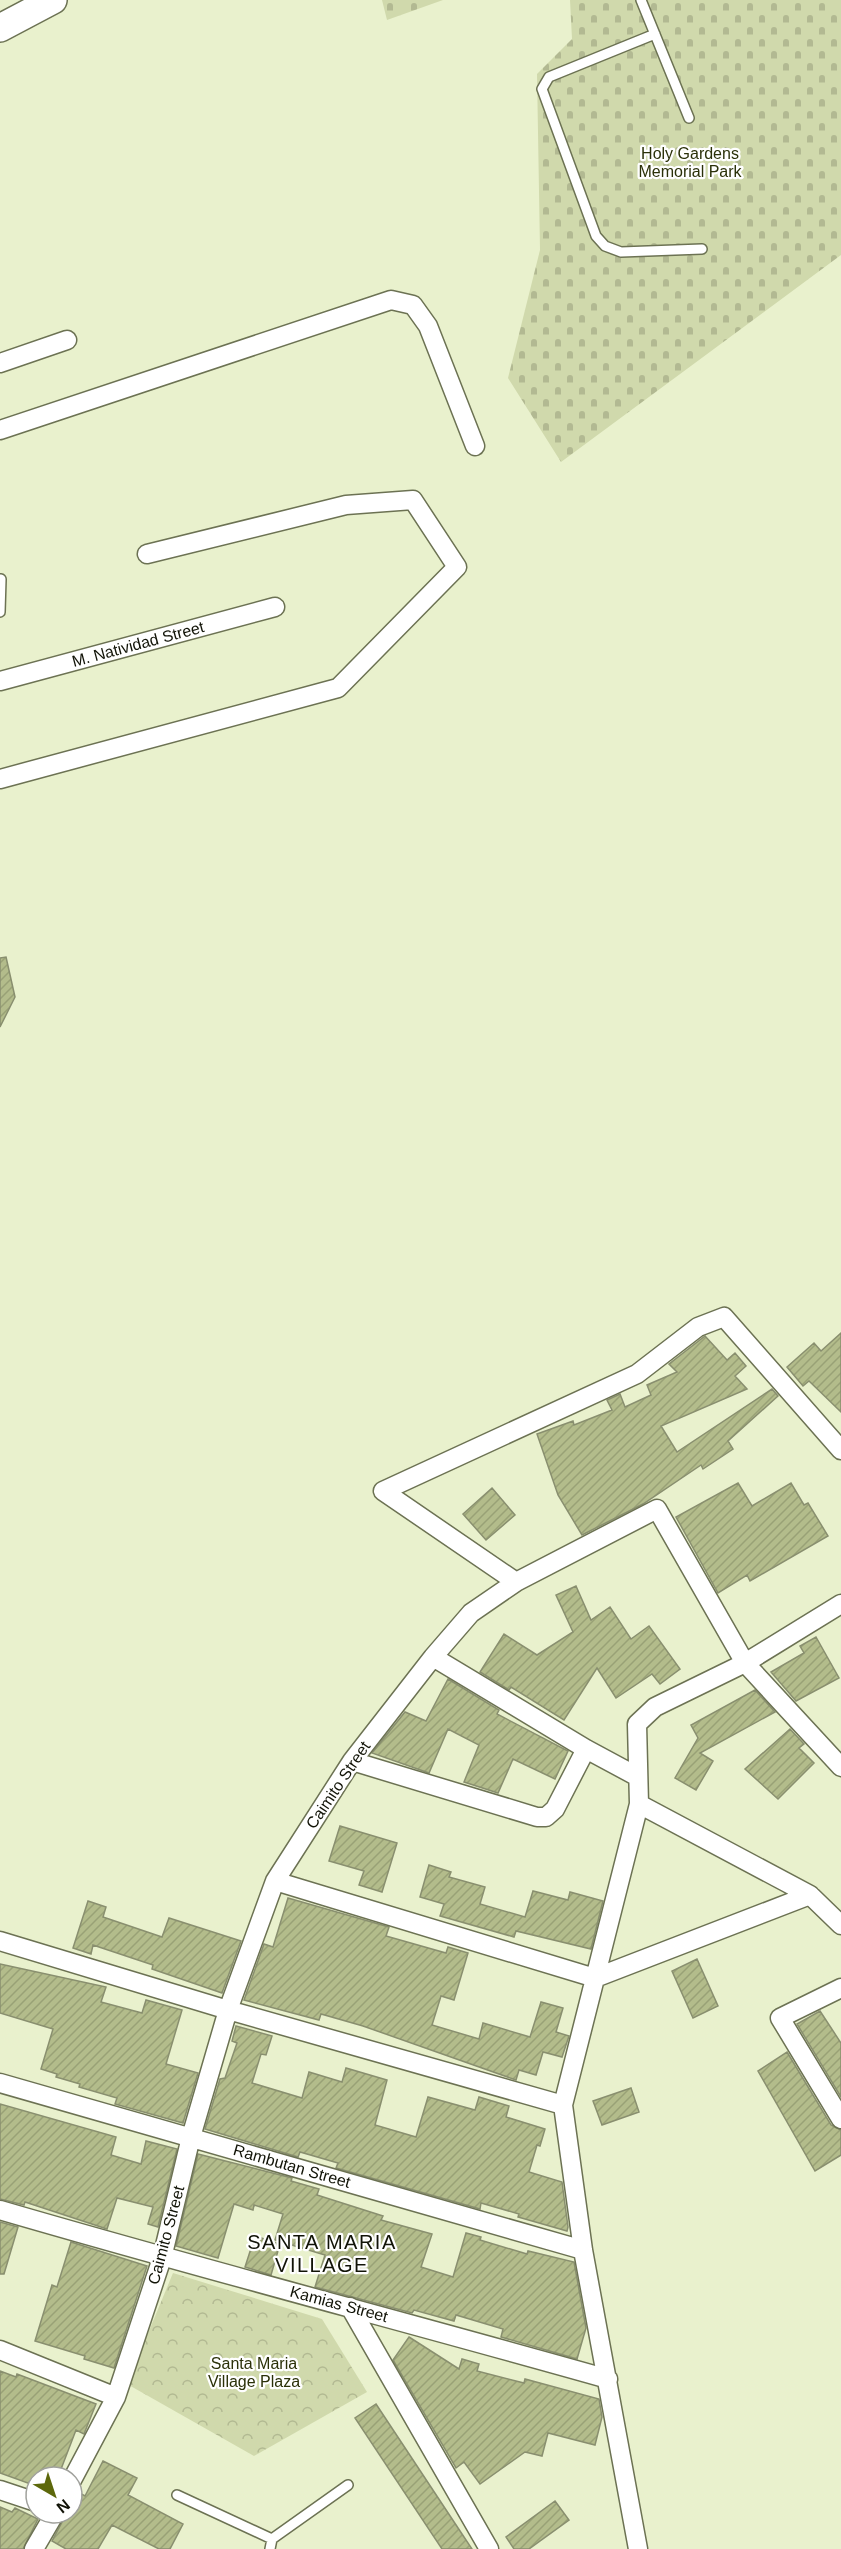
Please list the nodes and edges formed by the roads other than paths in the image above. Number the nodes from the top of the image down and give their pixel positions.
1 (53, 0) edge
2 (641, 0) edge
3 (0, 28) edge
4 (655, 34) junction
5 (689, 118) dead end
6 (702, 249) dead end
7 (67, 340) dead end
8 (0, 363) edge
9 (0, 430) edge
10 (475, 446) dead end
11 (147, 554) dead end
12 (1, 579) edge
13 (275, 606) dead end
14 (0, 612) edge
15 (0, 681) edge
16 (0, 779) edge
17 (841, 1450) edge
18 (516, 1582) junction
19 (841, 1604) edge
20 (433, 1657) junction
21 (745, 1664) junction
22 (586, 1749) junction
23 (352, 1761) junction
24 (840, 1766) edge
25 (638, 1777) junction
26 (639, 1804) junction
27 (275, 1881) junction
28 (810, 1895) junction
29 (841, 1925) edge
30 (0, 1941) edge
31 (595, 1978) junction
32 (841, 1988) edge
33 (228, 2010) junction
34 (0, 2083) edge
35 (563, 2105) junction
36 (841, 2119) edge
37 (191, 2137) junction
38 (0, 2210) edge
39 (583, 2250) junction
40 (162, 2258) junction
41 (350, 2307) junction
42 (0, 2350) edge
43 (608, 2379) junction
44 (116, 2397) junction
45 (80, 2465) edge
46 (348, 2485) dead end
47 (0, 2490) edge
48 (177, 2495) dead end
49 (24, 2498) edge
50 (48, 2525) edge
51 (271, 2544) edge
52 (34, 2549) edge
53 (489, 2549) edge
54 (638, 2549) edge

1 - 3 street
2 - 4 lane
4 - 5 lane
4 - 6 lane
7 - 8 street
9 - 10 street
11 - 16 street
12 - 14 lane
13 - 15 street, M. Natividad Street
17 - 18 street
18 - 20 street, Caimito Street
18 - 21 street, Caimito Street
19 - 21 street
20 - 22 street
20 - 23 street, Caimito Street
21 - 24 street, Caimito Street
21 - 25 street
22 - 23 street
22 - 25 street
23 - 27 street, Caimito Street
25 - 26 street
26 - 28 street
26 - 31 street
27 - 31 street
27 - 33 street, Caimito Street
28 - 29 street
28 - 31 street
30 - 33 street
31 - 35 street
32 - 36 street
33 - 35 street
33 - 37 street, Caimito Street
34 - 37 street, Rambutan Street
35 - 39 street
37 - 39 street, Rambutan Street
37 - 40 street, Caimito Street
38 - 40 street, Kamias Street
39 - 43 street
40 - 41 street, Kamias Street
40 - 44 street, Caimito Street
41 - 43 street, Kamias Street
41 - 53 street
42 - 44 street
43 - 54 street
44 - 45 street, Caimito Street
46 - 51 lane
47 - 49 street
48 - 51 lane
50 - 52 street

